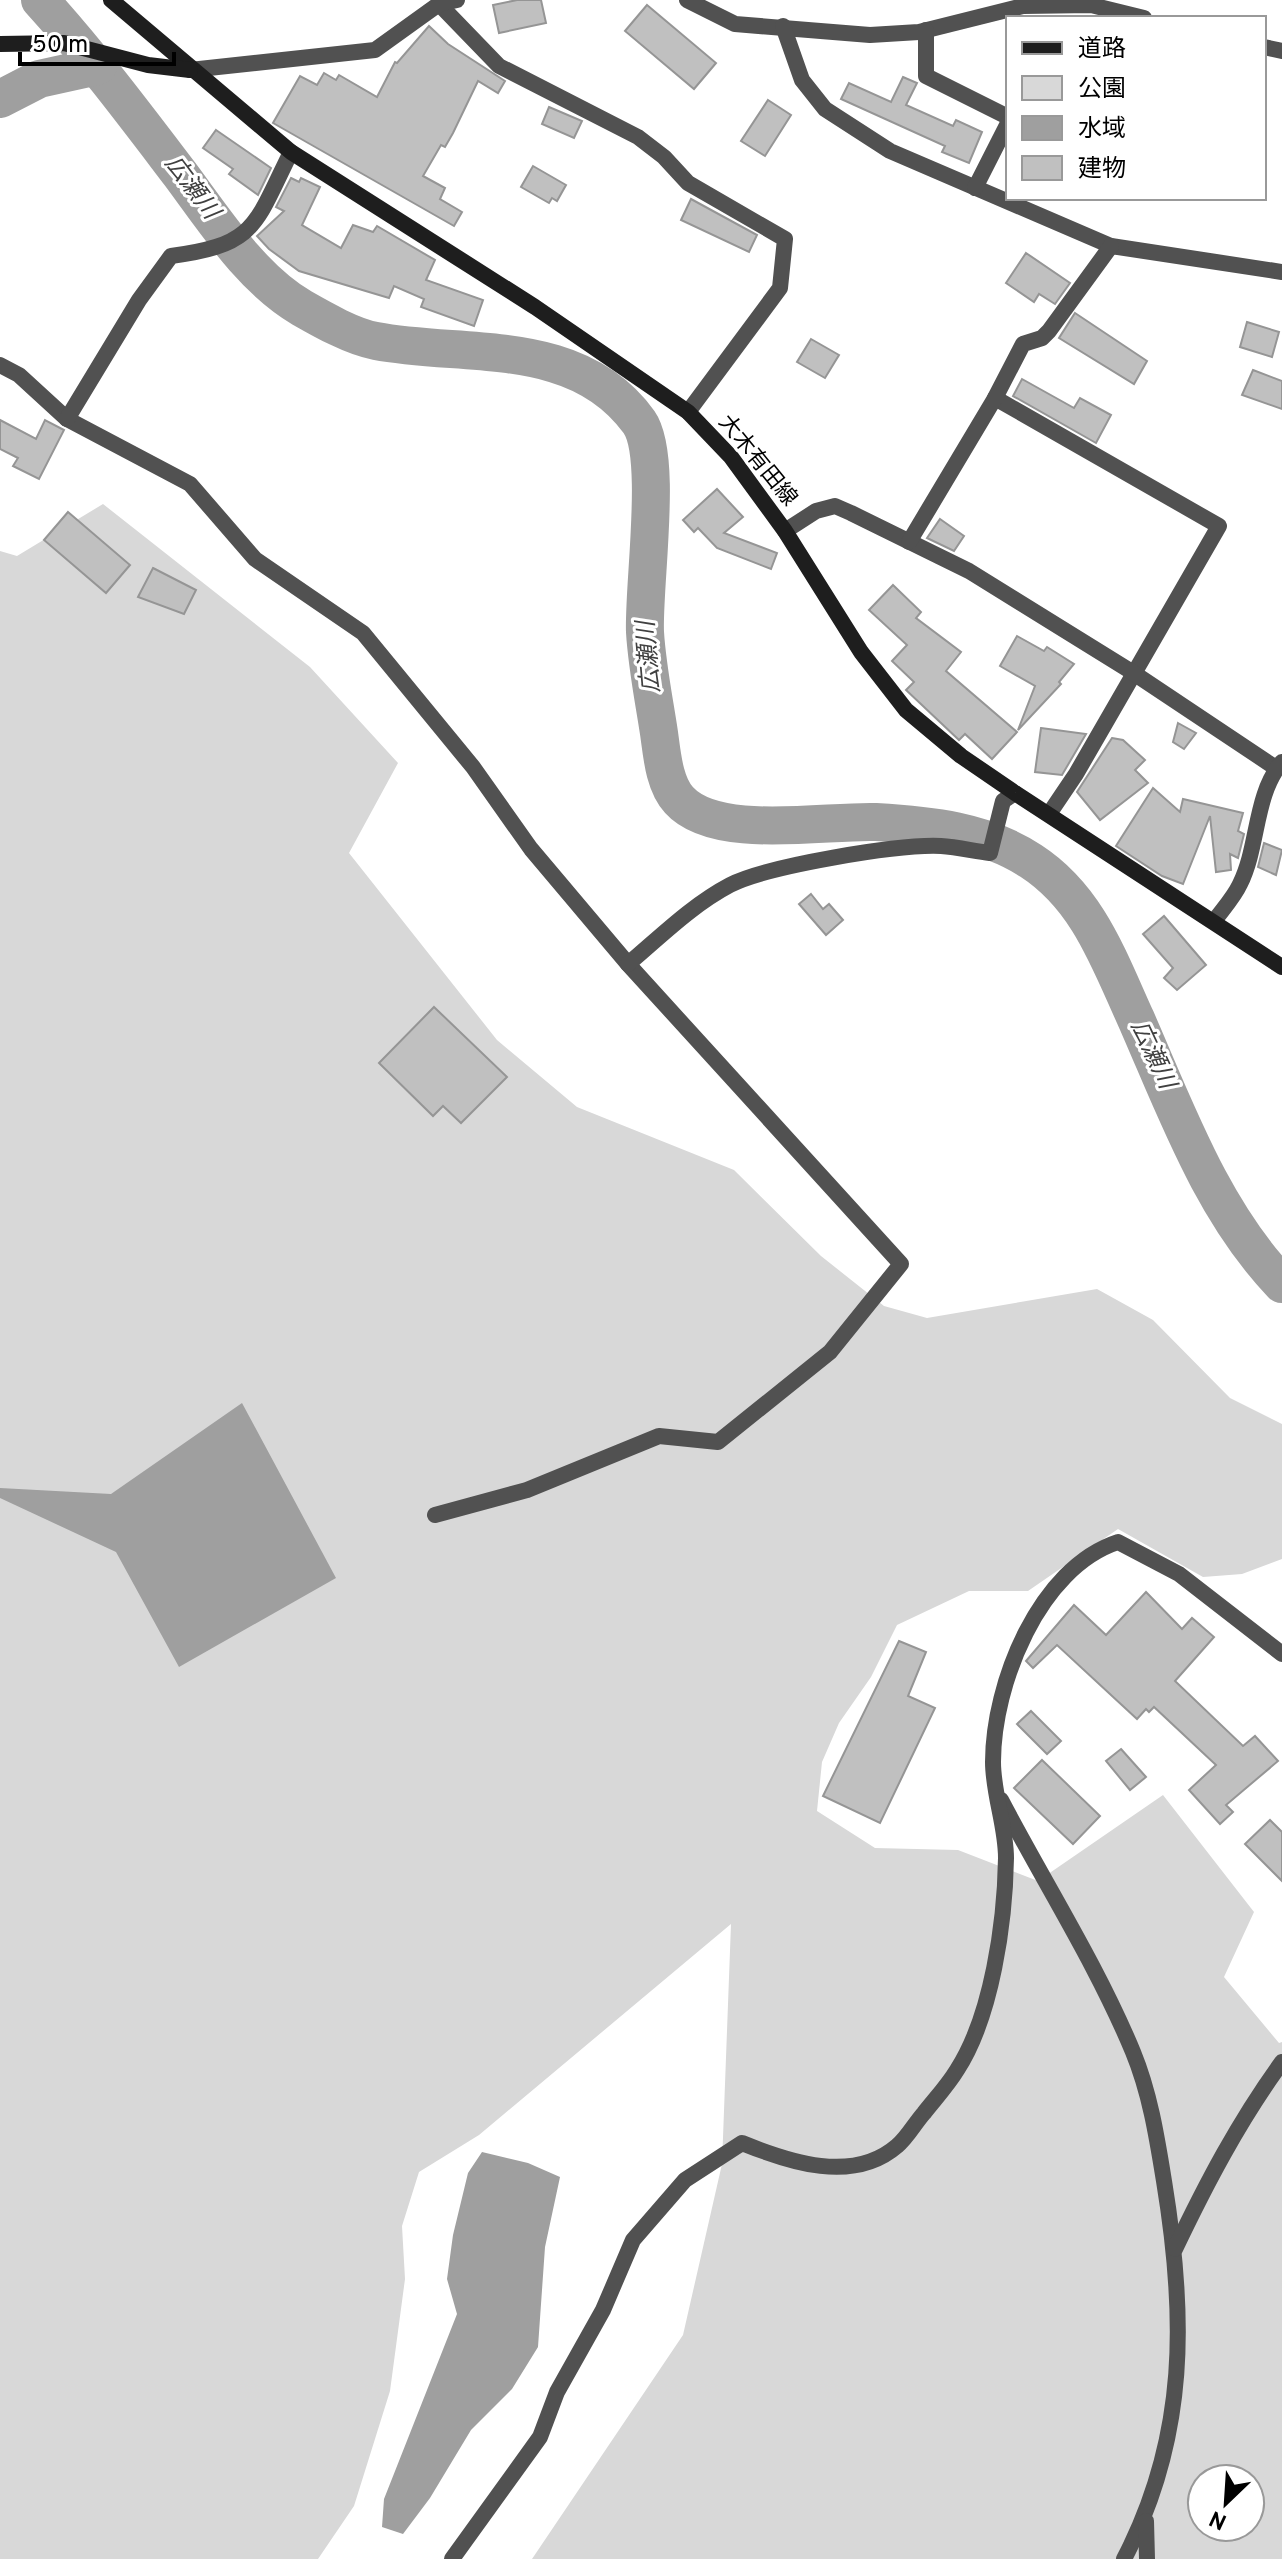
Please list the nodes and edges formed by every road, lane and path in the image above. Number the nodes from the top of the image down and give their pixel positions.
1 (111, 0) edge
2 (457, 0) edge
3 (687, 0) edge
4 (439, 4) junction
5 (1136, 16) edge
6 (783, 26) junction
7 (926, 30) junction
8 (0, 44) edge
9 (190, 70) junction
10 (1006, 119) edge
11 (1006, 124) edge
12 (291, 152) junction
13 (975, 188) junction
14 (1111, 246) junction
15 (1282, 272) edge
16 (0, 365) edge
17 (995, 398) junction
18 (688, 412) junction
19 (67, 419) junction
20 (785, 531) junction
21 (909, 542) junction
22 (1132, 672) junction
23 (1279, 765) edge
24 (1009, 797) junction
25 (1049, 814) junction
26 (1215, 920) junction
27 (628, 964) junction
28 (1282, 967) edge
29 (435, 1515) dead end
30 (1282, 1654) edge
31 (995, 1788) junction
32 (1282, 2062) edge
33 (1175, 2249) junction
34 (1146, 2518) junction
35 (452, 2559) edge
36 (1124, 2559) edge
37 (1147, 2559) edge

1 - 9 main road, 大木有田線
2 - 4 street
3 - 6 street
4 - 9 street
4 - 18 street
5 - 7 street
6 - 7 street
6 - 13 street
7 - 10 street
8 - 9 main road
9 - 12 main road, 大木有田線
11 - 13 street
12 - 18 main road, 大木有田線
12 - 19 street
13 - 14 street
14 - 15 street
14 - 17 street
16 - 19 street
17 - 21 street
17 - 22 street
18 - 20 main road, 大木有田線
19 - 27 street
20 - 21 street
20 - 24 main road, 大木有田線
21 - 22 street
22 - 23 street
22 - 25 street
23 - 26 street
24 - 25 main road, 大木有田線
24 - 27 street
25 - 26 main road, 大木有田線
26 - 28 main road, 大木有田線
27 - 29 street
30 - 31 street
31 - 33 street
31 - 35 street
32 - 33 street
33 - 34 street
34 - 36 street
34 - 37 street

